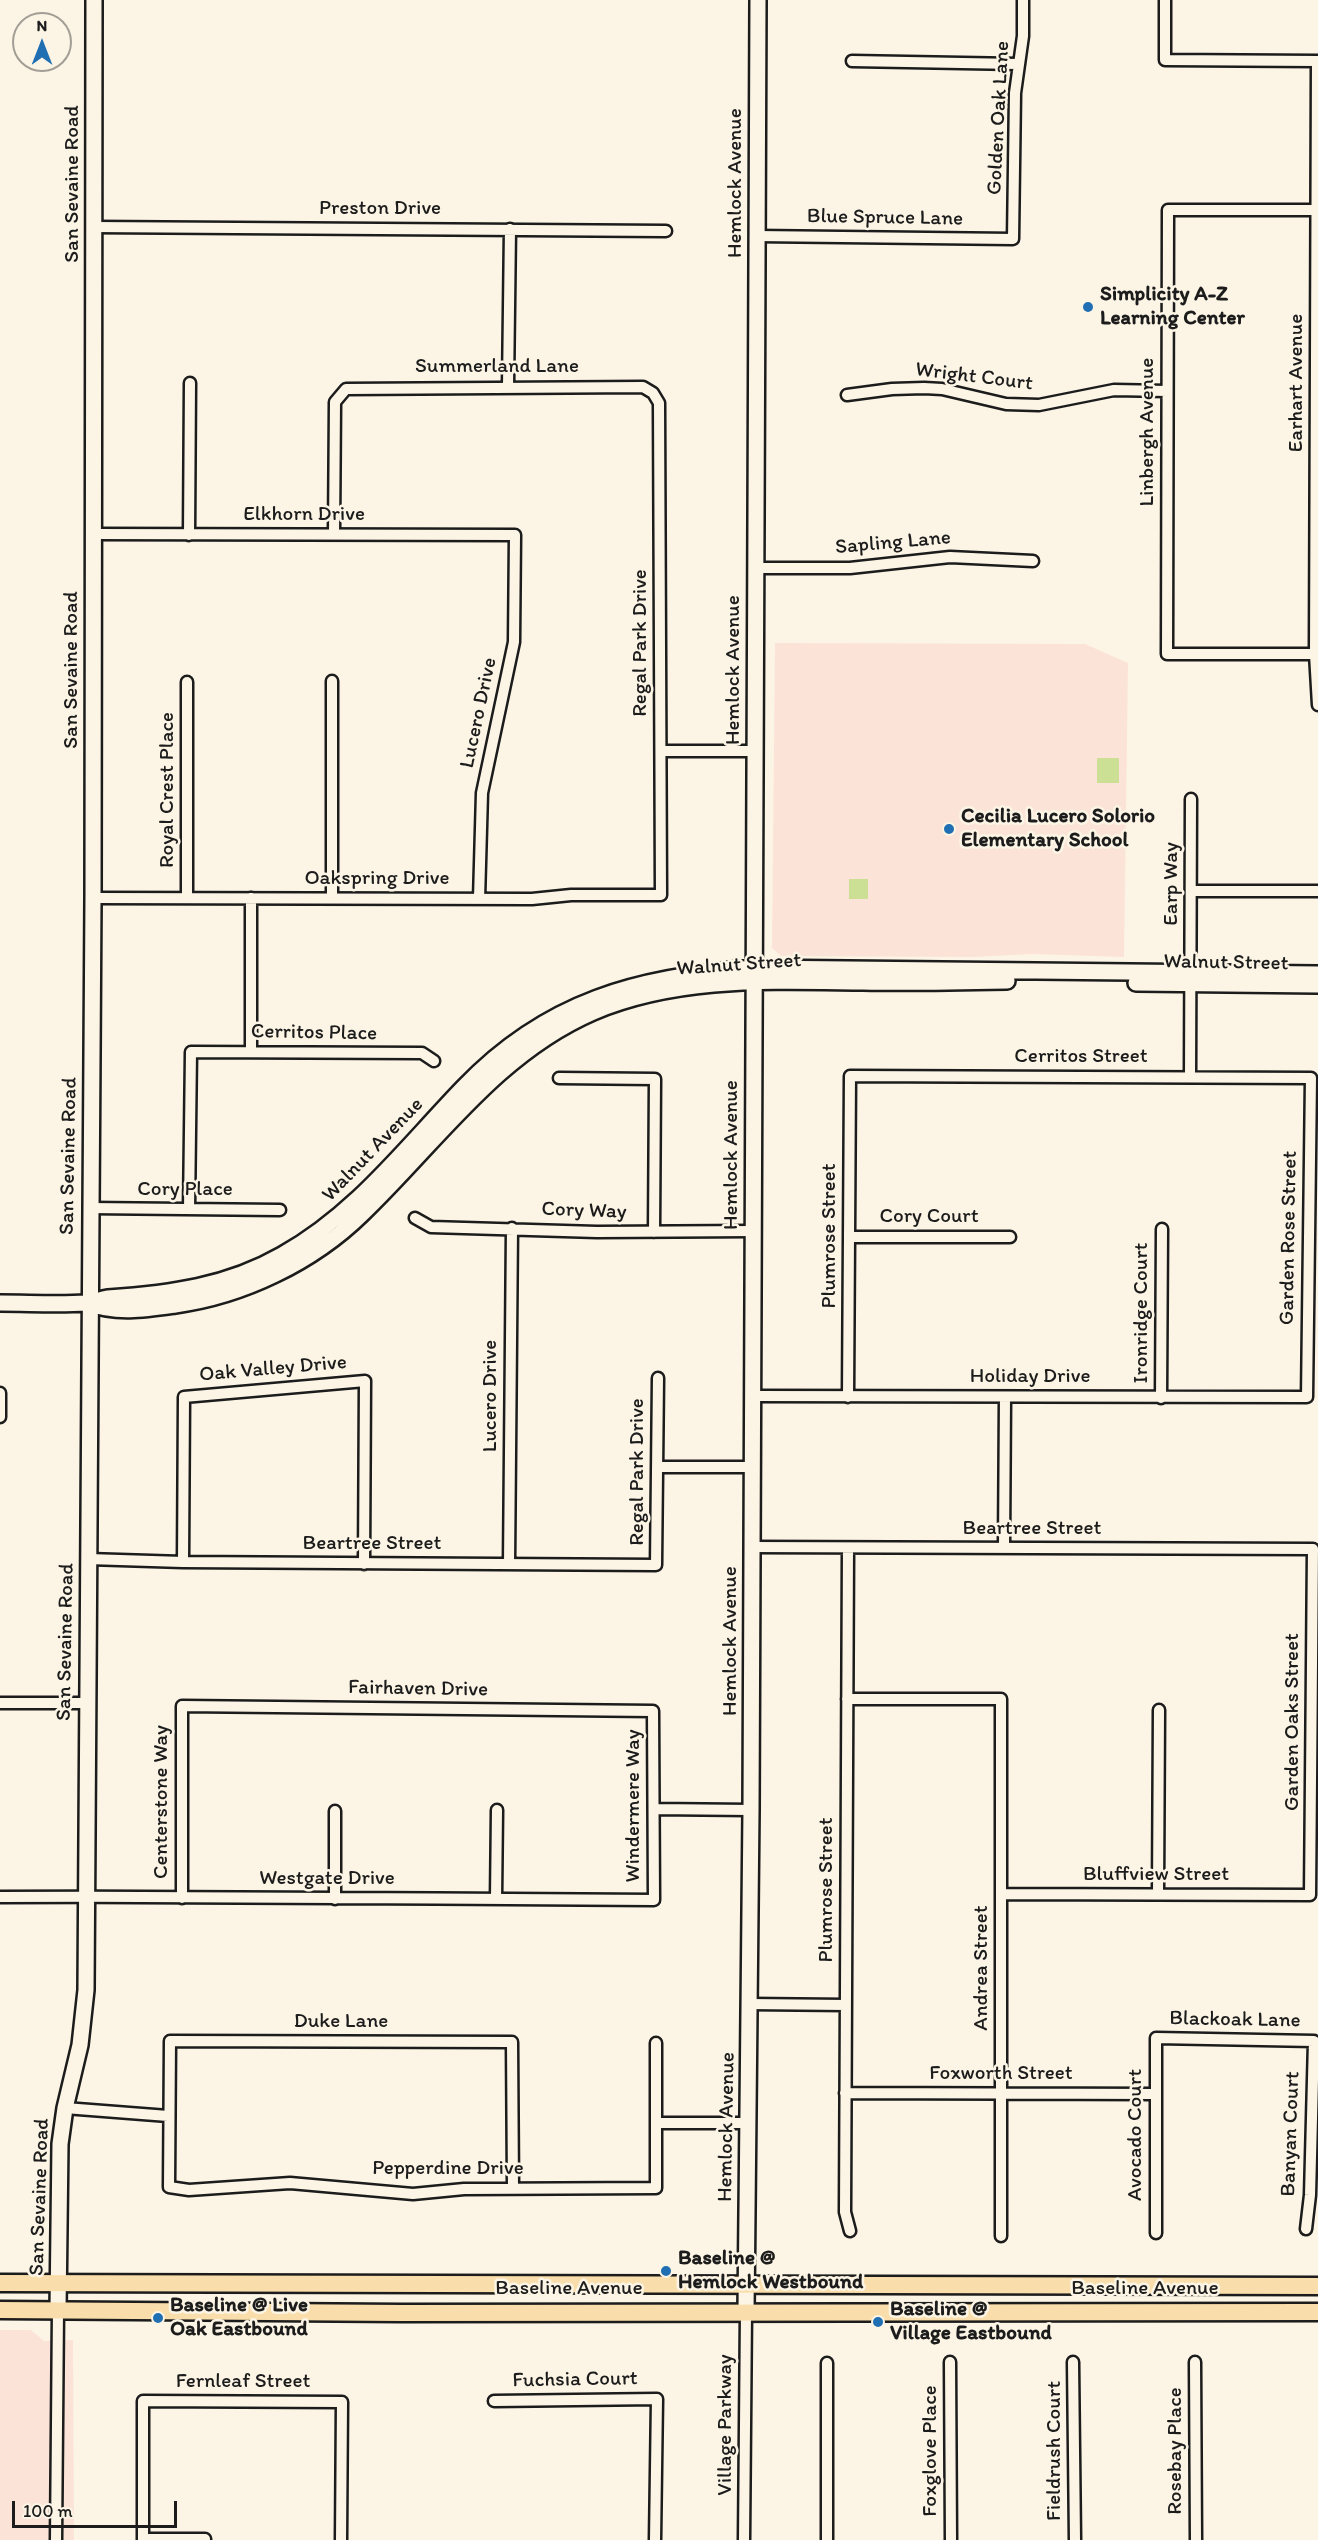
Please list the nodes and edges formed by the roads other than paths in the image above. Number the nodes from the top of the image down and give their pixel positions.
1 (94, 0) edge
2 (758, 0) edge
3 (1023, 0) edge
4 (1165, 0) edge
5 (852, 61) dead end
6 (1317, 61) edge
7 (1017, 64) junction
8 (1317, 210) edge
9 (93, 227) junction
10 (510, 229) junction
11 (666, 231) dead end
12 (756, 236) junction
13 (1013, 239) joint
14 (190, 383) dead end
15 (508, 386) junction
16 (1167, 391) junction
17 (653, 393) joint
18 (847, 395) dead end
19 (1317, 476) edge
20 (93, 534) junction
21 (334, 534) junction
22 (189, 535) junction
23 (515, 535) joint
24 (1033, 561) dead end
25 (755, 568) junction
26 (1315, 654) junction
27 (332, 681) dead end
28 (187, 682) dead end
29 (1318, 705) edge
30 (661, 751) junction
31 (755, 751) junction
32 (1191, 799) dead end
33 (1192, 891) junction
34 (1318, 891) edge
35 (661, 895) joint
36 (93, 898) junction
37 (187, 898) junction
38 (251, 898) junction
39 (332, 898) junction
40 (479, 899) junction
41 (1318, 974) edge
42 (754, 975) junction
43 (1192, 978) junction
44 (1318, 985) edge
45 (250, 1052) junction
46 (434, 1061) dead end
47 (850, 1076) joint
48 (1190, 1077) junction
49 (559, 1078) dead end
50 (1311, 1078) joint
51 (89, 1208) junction
52 (189, 1209) junction
53 (280, 1210) dead end
54 (415, 1218) dead end
55 (512, 1228) junction
56 (1162, 1228) dead end
57 (753, 1231) junction
58 (654, 1232) junction
59 (849, 1237) junction
60 (1010, 1237) dead end
61 (0, 1303) edge
62 (89, 1303) junction
63 (658, 1378) dead end
64 (0, 1393) edge
65 (753, 1396) junction
66 (848, 1397) junction
67 (1005, 1397) junction
68 (1161, 1398) junction
69 (1307, 1398) joint
70 (0, 1417) edge
71 (657, 1467) junction
72 (752, 1467) junction
73 (752, 1547) junction
74 (848, 1548) junction
75 (1004, 1548) junction
76 (1313, 1549) joint
77 (88, 1559) junction
78 (183, 1562) junction
79 (364, 1564) junction
80 (509, 1564) junction
81 (657, 1565) joint
82 (847, 1699) junction
83 (0, 1703) edge
84 (86, 1703) junction
85 (182, 1706) joint
86 (1316, 1707) edge
87 (1159, 1710) dead end
88 (653, 1711) joint
89 (654, 1809) junction
90 (497, 1810) dead end
91 (751, 1810) junction
92 (335, 1811) dead end
93 (1002, 1894) junction
94 (1158, 1894) junction
95 (1310, 1894) joint
96 (87, 1896) junction
97 (0, 1897) edge
98 (182, 1898) junction
99 (335, 1899) junction
100 (496, 1899) junction
101 (654, 1900) joint
102 (749, 2004) junction
103 (846, 2005) junction
104 (1156, 2038) joint
105 (1314, 2041) joint
106 (657, 2043) dead end
107 (845, 2092) junction
108 (1002, 2094) junction
109 (1156, 2094) junction
110 (65, 2108) junction
111 (168, 2116) junction
112 (1315, 2118) edge
113 (657, 2123) junction
114 (749, 2123) junction
115 (513, 2188) junction
116 (1306, 2229) dead end
117 (849, 2231) dead end
118 (1156, 2233) dead end
119 (1001, 2236) dead end
120 (0, 2283) edge
121 (58, 2284) junction
122 (746, 2285) junction
123 (1318, 2286) edge
124 (0, 2310) edge
125 (58, 2310) junction
126 (746, 2311) junction
127 (1318, 2312) edge
128 (950, 2362) dead end
129 (1074, 2362) dead end
130 (1195, 2362) dead end
131 (827, 2363) dead end
132 (494, 2401) dead end
133 (143, 2539) edge
134 (205, 2539) edge
135 (56, 2540) edge
136 (341, 2540) edge
137 (655, 2540) edge
138 (744, 2540) edge
139 (827, 2540) edge
140 (951, 2540) edge
141 (1075, 2540) edge
142 (1196, 2540) edge

1 - 9 street, San Sevaine Road
2 - 12 street, Hemlock Avenue
3 - 7 street, Golden Oak Lane
4 - 6 street
5 - 7 street
6 - 8 street, Earhart Avenue
7 - 13 street, Golden Oak Lane
8 - 16 street, Linbergh Avenue
8 - 19 street, Earhart Avenue
9 - 10 street, Preston Drive
9 - 20 street, San Sevaine Road
10 - 11 street, Preston Drive
10 - 15 street
12 - 13 street, Blue Spruce Lane
12 - 25 street, Hemlock Avenue
14 - 22 street
15 - 17 street, Summerland Lane
15 - 21 street, Summerland Lane
16 - 18 street, Wright Court
16 - 26 street, Linbergh Avenue
17 - 30 street, Regal Park Drive
19 - 26 street, Earhart Avenue
20 - 22 street, Elkhorn Drive
20 - 36 street, San Sevaine Road
21 - 22 street, Elkhorn Drive
21 - 23 street, Elkhorn Drive
23 - 40 street, Lucero Drive
24 - 25 street, Sapling Lane
25 - 31 street, Hemlock Avenue
26 - 29 street, Earhart Avenue
27 - 39 street
28 - 37 street, Royal Crest Place
30 - 31 street
30 - 35 street, Regal Park Drive
31 - 42 street, Hemlock Avenue
32 - 33 street, Earp Way
33 - 34 street
33 - 43 street, Earp Way
35 - 40 street, Oakspring Drive
36 - 37 street, Oakspring Drive
36 - 51 street, San Sevaine Road
37 - 38 street, Oakspring Drive
38 - 39 street, Oakspring Drive
38 - 45 street
39 - 40 street, Oakspring Drive
41 - 43 street, Walnut Street
42 - 43 street, Walnut Street
42 - 57 street, Hemlock Avenue
42 - 62 street, Walnut Avenue
43 - 44 street, Walnut Street
43 - 48 street, Earp Way
45 - 46 street, Cerritos Place
45 - 52 street, Cerritos Place
47 - 48 street, Cerritos Street
47 - 59 street, Plumrose Street
48 - 50 street, Cerritos Street
49 - 58 street
50 - 69 street, Garden Rose Street
51 - 52 street, Cory Place
51 - 62 street, San Sevaine Road
52 - 53 street, Cory Place
54 - 55 street, Cory Way
55 - 58 street, Cory Way
55 - 80 street, Lucero Drive
56 - 68 street, Ironridge Court
57 - 58 street, Cory Way
57 - 65 street, Hemlock Avenue
59 - 60 street, Cory Court
59 - 66 street, Plumrose Street
61 - 62 street, Walnut Avenue
62 - 77 street, San Sevaine Road
63 - 71 street, Regal Park Drive
64 - 70 street
65 - 66 street, Holiday Drive
65 - 72 street, Hemlock Avenue
66 - 67 street, Holiday Drive
67 - 68 street, Holiday Drive
67 - 75 street
68 - 69 street, Holiday Drive
71 - 72 street
71 - 81 street, Regal Park Drive
72 - 73 street, Hemlock Avenue
73 - 74 street, Beartree Street
73 - 91 street, Hemlock Avenue
74 - 75 street, Beartree Street
74 - 82 street, Plumrose Street
75 - 76 street, Beartree Street
76 - 86 street, Garden Oaks Street
77 - 78 street, Beartree Street
77 - 84 street, San Sevaine Road
78 - 79 street, Beartree Street
78 - 79 street, Oak Valley Drive
79 - 80 street, Beartree Street
80 - 81 street, Beartree Street
82 - 93 street, Andrea Street
82 - 103 street, Plumrose Street
83 - 84 street
84 - 96 street, San Sevaine Road
85 - 88 street, Fairhaven Drive
85 - 98 street, Centerstone Way
86 - 95 street, Garden Oaks Street
87 - 94 street
88 - 89 street, Windermere Way
89 - 91 street
89 - 101 street, Windermere Way
90 - 100 street
91 - 102 street, Hemlock Avenue
92 - 99 street
93 - 94 street, Bluffview Street
93 - 108 street, Andrea Street
94 - 95 street, Bluffview Street
96 - 97 street, Westgate Drive
96 - 98 street, Westgate Drive
96 - 110 street, San Sevaine Road
98 - 99 street, Westgate Drive
99 - 100 street, Westgate Drive
100 - 101 street, Westgate Drive
102 - 103 street
102 - 114 street, Hemlock Avenue
103 - 107 street, Plumrose Street
104 - 105 street, Blackoak Lane
104 - 109 street, Avocado Court
105 - 112 street, Banyan Court
106 - 113 street
107 - 108 street, Foxworth Street
107 - 117 street, Plumrose Street
108 - 109 street, Foxworth Street
108 - 119 street, Andrea Street
109 - 118 street, Avocado Court
110 - 111 street
110 - 121 street, San Sevaine Road
111 - 115 street, Pepperdine Drive
111 - 115 street, Duke Lane
112 - 116 street, Banyan Court
113 - 114 street
113 - 115 street, Pepperdine Drive
114 - 122 street, Hemlock Avenue
120 - 121 main road, Baseline Avenue
121 - 122 main road, Baseline Avenue
121 - 125 street, San Sevaine Road
122 - 123 main road, Baseline Avenue
122 - 126 street, Hemlock Avenue
124 - 125 main road, Baseline Avenue
125 - 126 main road, Baseline Avenue
125 - 135 street
126 - 127 main road, Baseline Avenue
126 - 138 street, Village Parkway
128 - 140 street, Foxglove Place
129 - 141 street, Fieldrush Court
130 - 142 street, Rosebay Place
131 - 139 street
132 - 137 street, Fuchsia Court
133 - 134 street
133 - 136 street, Fernleaf Street

